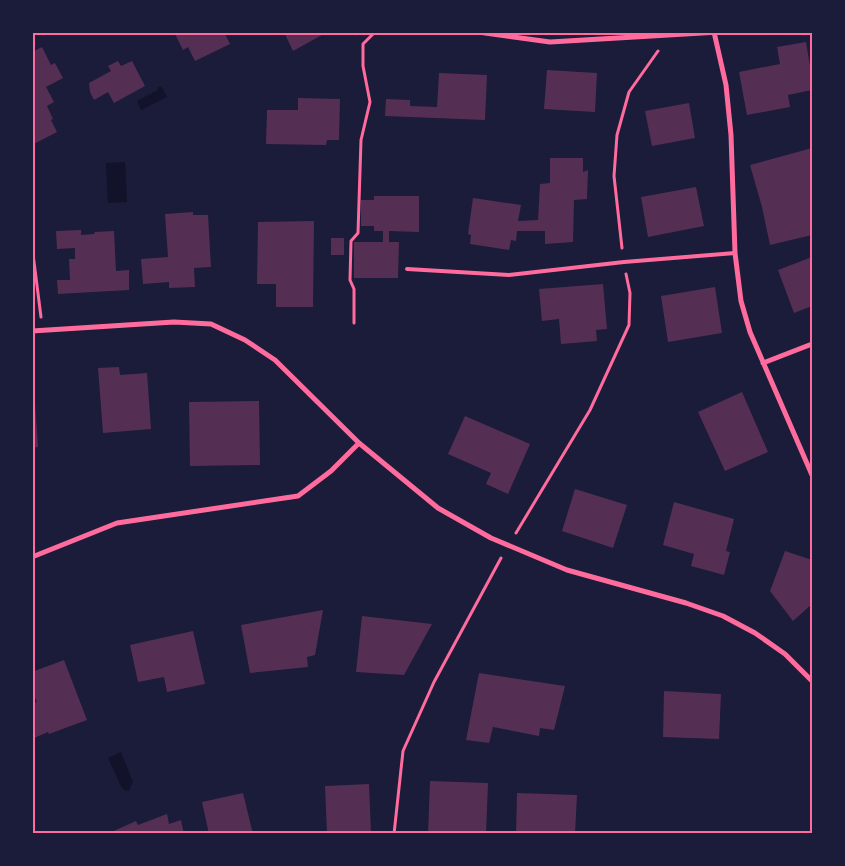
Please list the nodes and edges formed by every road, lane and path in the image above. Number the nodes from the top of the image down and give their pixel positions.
1 (375, 32) edge
2 (478, 32) edge
3 (716, 33) edge
4 (653, 58) dead end
5 (32, 246) edge
6 (734, 253) junction
7 (624, 262) junction
8 (407, 269) dead end
9 (354, 323) dead end
10 (32, 331) edge
11 (43, 331) junction
12 (812, 344) edge
13 (763, 363) junction
14 (359, 443) junction
15 (812, 475) edge
16 (508, 545) junction
17 (32, 557) edge
18 (812, 681) edge
19 (394, 834) edge

1 - 9 path
2 - 3 street
3 - 6 street
4 - 7 path
5 - 11 path
6 - 7 lane
6 - 13 street
7 - 8 lane
7 - 16 path
10 - 11 street
11 - 14 street
12 - 13 street
13 - 15 street
14 - 16 street
14 - 17 street
16 - 18 street
16 - 19 path

